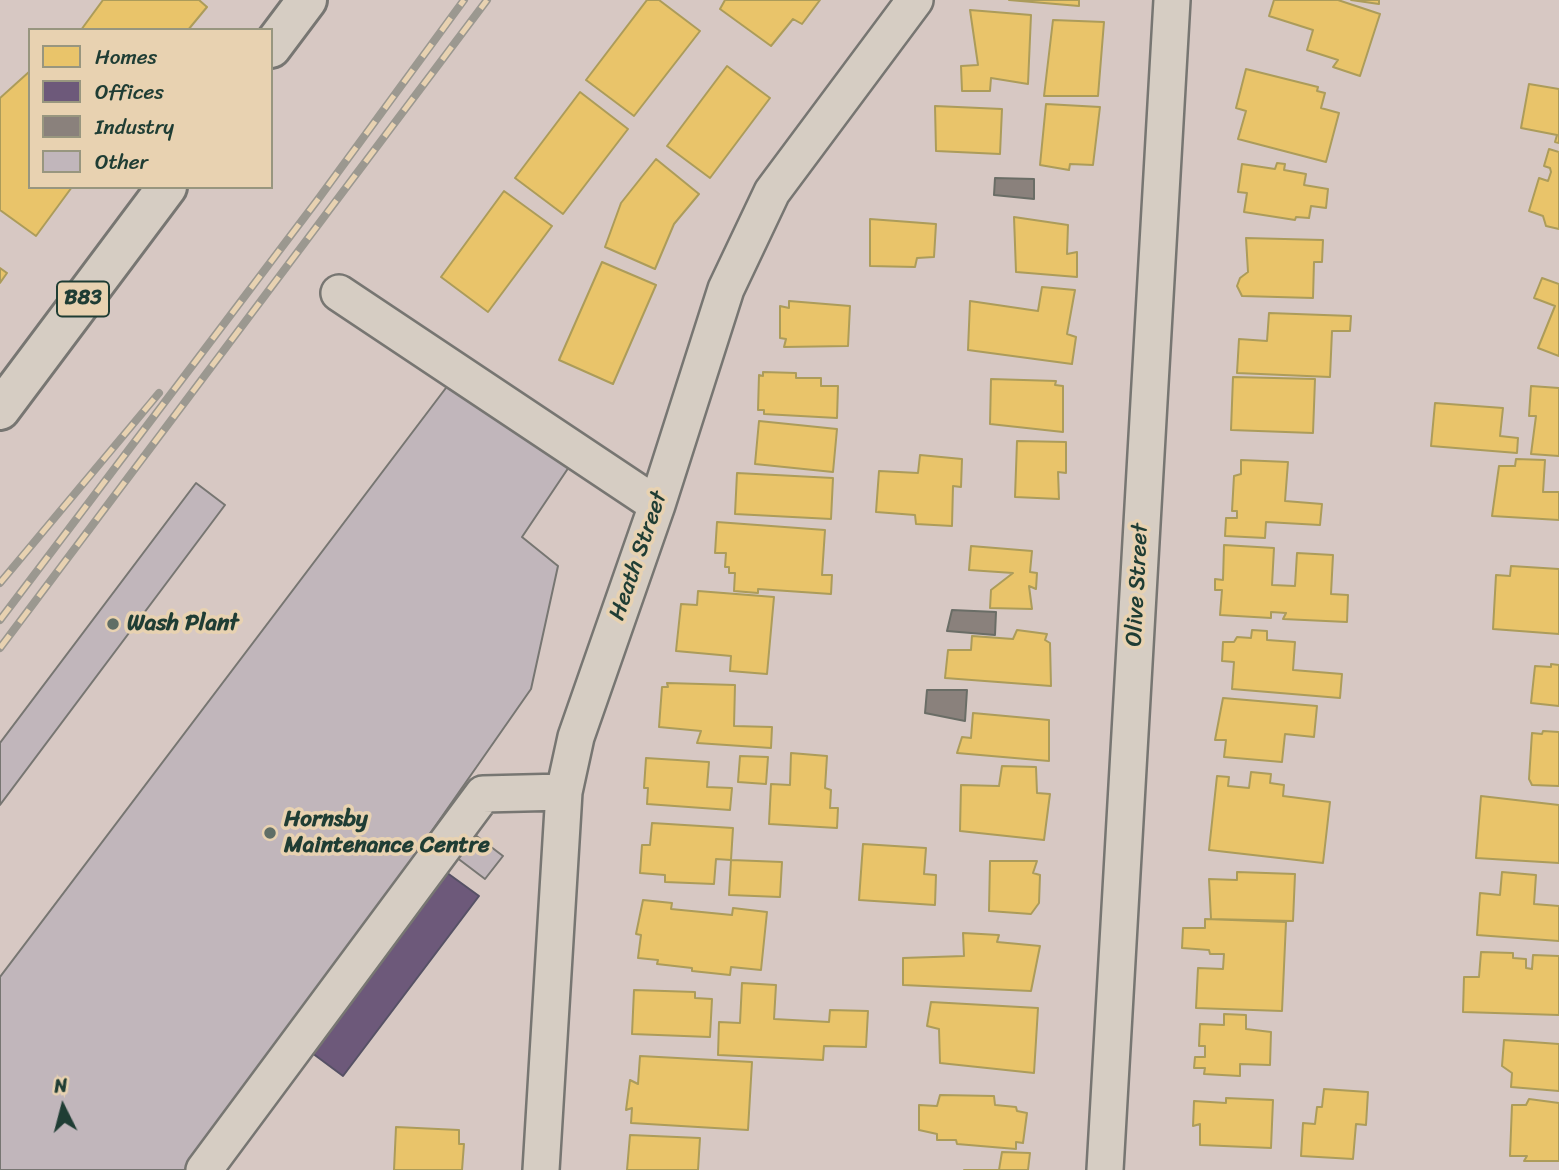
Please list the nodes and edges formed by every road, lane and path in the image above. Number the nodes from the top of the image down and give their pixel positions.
1 (307, 0) edge
2 (915, 0) edge
3 (1172, 0) edge
4 (273, 45) edge
5 (166, 189) edge
6 (339, 293) dead end
7 (0, 411) edge
8 (657, 505) junction
9 (564, 792) junction
10 (204, 1170) edge
11 (541, 1170) edge
12 (1105, 1170) edge

1 - 4 main road
2 - 8 street, Heath Street
3 - 12 street, Olive Street
5 - 7 main road, B83
6 - 8 street
8 - 9 street, Heath Street
9 - 10 street
9 - 11 street, Heath Street

